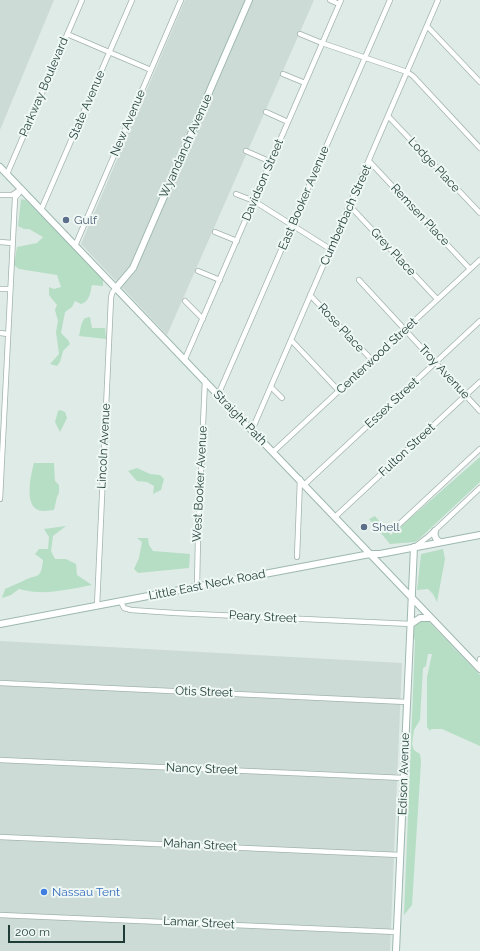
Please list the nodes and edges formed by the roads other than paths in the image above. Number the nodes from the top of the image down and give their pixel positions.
1 (82, 0) edge
2 (132, 0) edge
3 (182, 0) edge
4 (249, 0) edge
5 (330, 0) edge
6 (390, 0) edge
7 (438, 0) edge
8 (340, 2) edge
9 (427, 26) junction
10 (67, 34) junction
11 (300, 34) dead end
12 (322, 43) junction
13 (110, 52) junction
14 (365, 58) junction
15 (151, 70) junction
16 (407, 72) junction
17 (283, 74) dead end
18 (480, 81) edge
19 (305, 83) junction
20 (266, 112) dead end
21 (388, 116) junction
22 (288, 122) junction
23 (480, 148) edge
24 (246, 151) dead end
25 (369, 161) junction
26 (271, 162) junction
27 (0, 167) edge
28 (7, 174) junction
29 (22, 189) junction
30 (236, 194) dead end
31 (0, 195) edge
32 (254, 201) junction
33 (349, 205) junction
34 (41, 210) junction
35 (480, 213) edge
36 (292, 226) junction
37 (216, 232) dead end
38 (237, 241) junction
39 (0, 242) edge
40 (12, 242) junction
41 (75, 246) junction
42 (330, 249) junction
43 (480, 260) edge
44 (470, 269) junction
45 (198, 271) dead end
46 (220, 280) junction
47 (359, 280) dead end
48 (0, 288) edge
49 (116, 288) junction
50 (10, 289) junction
51 (310, 295) junction
52 (437, 299) junction
53 (185, 300) dead end
54 (203, 319) junction
55 (480, 321) edge
56 (404, 330) junction
57 (0, 333) edge
58 (8, 334) junction
59 (291, 340) junction
60 (185, 359) junction
61 (372, 360) junction
62 (435, 362) junction
63 (3, 378) edge
64 (205, 380) junction
65 (480, 382) edge
66 (271, 387) junction
67 (339, 391) junction
68 (218, 395) junction
69 (466, 395) junction
70 (282, 398) dead end
71 (480, 411) edge
72 (2, 424) edge
73 (252, 430) junction
74 (480, 449) edge
75 (273, 452) junction
76 (1, 471) edge
77 (302, 482) junction
78 (479, 489) edge
79 (0, 499) edge
80 (335, 517) junction
81 (393, 530) dead end
82 (435, 531) junction
83 (480, 535) edge
84 (440, 542) junction
85 (414, 547) junction
86 (370, 554) junction
87 (297, 557) dead end
88 (197, 587) junction
89 (411, 597) junction
90 (121, 602) junction
91 (97, 606) junction
92 (431, 618) junction
93 (0, 624) edge
94 (410, 624) junction
95 (480, 659) edge
96 (479, 668) edge
97 (0, 683) edge
98 (407, 702) junction
99 (0, 760) edge
100 (404, 778) junction
101 (0, 837) edge
102 (400, 855) junction
103 (0, 914) edge
104 (397, 932) junction
105 (396, 951) edge

1 - 10 street, Parkway Boulevard
2 - 13 street, State Avenue
3 - 15 street, New Avenue
4 - 49 main road, Wyandanch Avenue
5 - 8 street
6 - 14 street, East Booker Avenue
7 - 9 street, Cumberbach Street
8 - 12 street, Davidson Street
9 - 16 street, Cumberbach Street
9 - 18 street
10 - 13 street
10 - 28 street, Parkway Boulevard
11 - 12 street
12 - 14 street
12 - 19 street, Davidson Street
13 - 15 street
13 - 34 street, State Avenue
14 - 16 street
14 - 36 street, East Booker Avenue
15 - 41 street, New Avenue
16 - 21 street, Cumberbach Street
16 - 23 street
17 - 19 street
19 - 22 street, Davidson Street
20 - 22 street
21 - 25 street, Cumberbach Street
21 - 35 street, Lodge Place
22 - 26 street, Davidson Street
24 - 26 street
25 - 33 street, Cumberbach Street
25 - 44 street, Remsen Place
26 - 32 street, Davidson Street
27 - 28 main road, Straight Path
28 - 29 main road, Straight Path
29 - 31 street
29 - 34 main road, Straight Path
29 - 40 street
30 - 32 street
32 - 36 street
32 - 38 street, Davidson Street
33 - 42 street, Cumberbach Street
33 - 52 street, Grey Place
34 - 41 main road, Straight Path
36 - 42 street
36 - 68 street, East Booker Avenue
37 - 38 street
38 - 46 street, Davidson Street
39 - 40 street
40 - 50 street
41 - 49 main road, Straight Path
42 - 51 street, Cumberbach Street
43 - 44 street, Centerwood Street
44 - 52 street, Centerwood Street
45 - 46 street
46 - 54 street, Davidson Street
47 - 56 street, Troy Avenue
48 - 50 street
49 - 60 main road, Straight Path
49 - 91 street, Lincoln Avenue
50 - 58 street
51 - 59 street, Cumberbach Street
51 - 61 street, Rose Place
52 - 56 street, Centerwood Street
53 - 54 street
54 - 60 street, Davidson Street
55 - 62 street, Essex Street
56 - 61 street, Centerwood Street
56 - 62 street, Troy Avenue
57 - 58 street
58 - 63 street
59 - 66 street, Cumberbach Street
59 - 67 street
60 - 64 main road, Straight Path
61 - 67 street, Centerwood Street
62 - 69 street, Troy Avenue
62 - 77 street, Essex Street
63 - 72 street
64 - 68 main road, Straight Path
64 - 88 street, West Booker Avenue
65 - 69 street, Fulton Street
66 - 70 street
66 - 73 street, Cumberbach Street
67 - 75 street, Centerwood Street
68 - 73 main road, Straight Path
69 - 71 street, Troy Avenue
69 - 80 street, Fulton Street
72 - 76 street
73 - 75 main road, Straight Path
74 - 81 street
75 - 77 main road, Straight Path
76 - 79 street
77 - 80 main road, Straight Path
77 - 87 street
78 - 82 street
80 - 86 main road, Straight Path
82 - 84 main road
82 - 85 street
83 - 84 main road, Little East Neck Road
84 - 85 main road, Little East Neck Road
85 - 86 main road, Little East Neck Road
85 - 89 main road, Edison Avenue
86 - 88 main road, Little East Neck Road
86 - 89 main road, Straight Path
88 - 90 main road, Little East Neck Road
89 - 92 main road, Straight Path
89 - 94 main road, Edison Avenue
90 - 91 main road, Little East Neck Road
90 - 94 street, Peary Street
91 - 93 main road, Little East Neck Road
92 - 94 main road
92 - 96 main road, Straight Path
94 - 98 main road, Edison Avenue
95 - 96 street
97 - 98 street, Otis Street
98 - 100 main road, Edison Avenue
99 - 100 street, Nancy Street
100 - 102 main road, Edison Avenue
101 - 102 street, Mahan Street
102 - 104 main road, Edison Avenue
103 - 104 street, Lamar Street
104 - 105 main road, Edison Avenue

